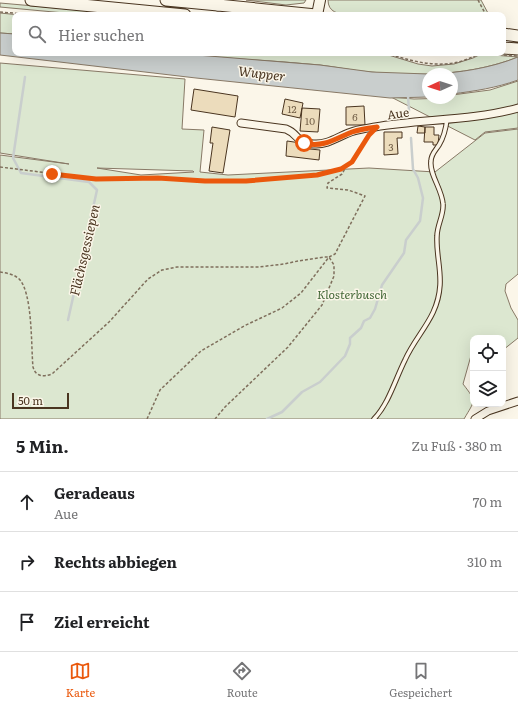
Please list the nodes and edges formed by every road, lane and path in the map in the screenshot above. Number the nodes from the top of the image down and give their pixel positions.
1 (32, 0) edge
2 (166, 0) edge
3 (320, 0) edge
4 (478, 0) edge
5 (0, 12) edge
6 (154, 12) edge
7 (287, 12) edge
8 (317, 12) edge
9 (484, 12) edge
10 (12, 13) edge
11 (506, 34) edge
12 (518, 36) edge
13 (506, 48) edge
14 (518, 49) edge
15 (506, 55) edge
16 (396, 56) edge
17 (474, 56) edge
18 (518, 56) edge
19 (518, 108) edge
20 (447, 119) junction
21 (241, 123) dead end
22 (377, 127) junction
23 (347, 165) junction
24 (0, 166) edge
25 (328, 257) junction
26 (0, 272) edge
27 (518, 401) edge
28 (148, 419) edge
29 (215, 419) edge
30 (374, 419) edge
31 (475, 419) edge

1 - 6 main road
2 - 7 main road
3 - 8 main road
4 - 9 path
5 - 10 path
11 - 12 main road
13 - 14 main road
15 - 18 path, bridge
16 - 17 path
19 - 20 street, Aue
20 - 22 street, Aue
20 - 30 lane
21 - 22 street, Aue
22 - 23 path
23 - 24 path
23 - 25 path
25 - 26 path
25 - 28 path
25 - 29 path
27 - 31 street

